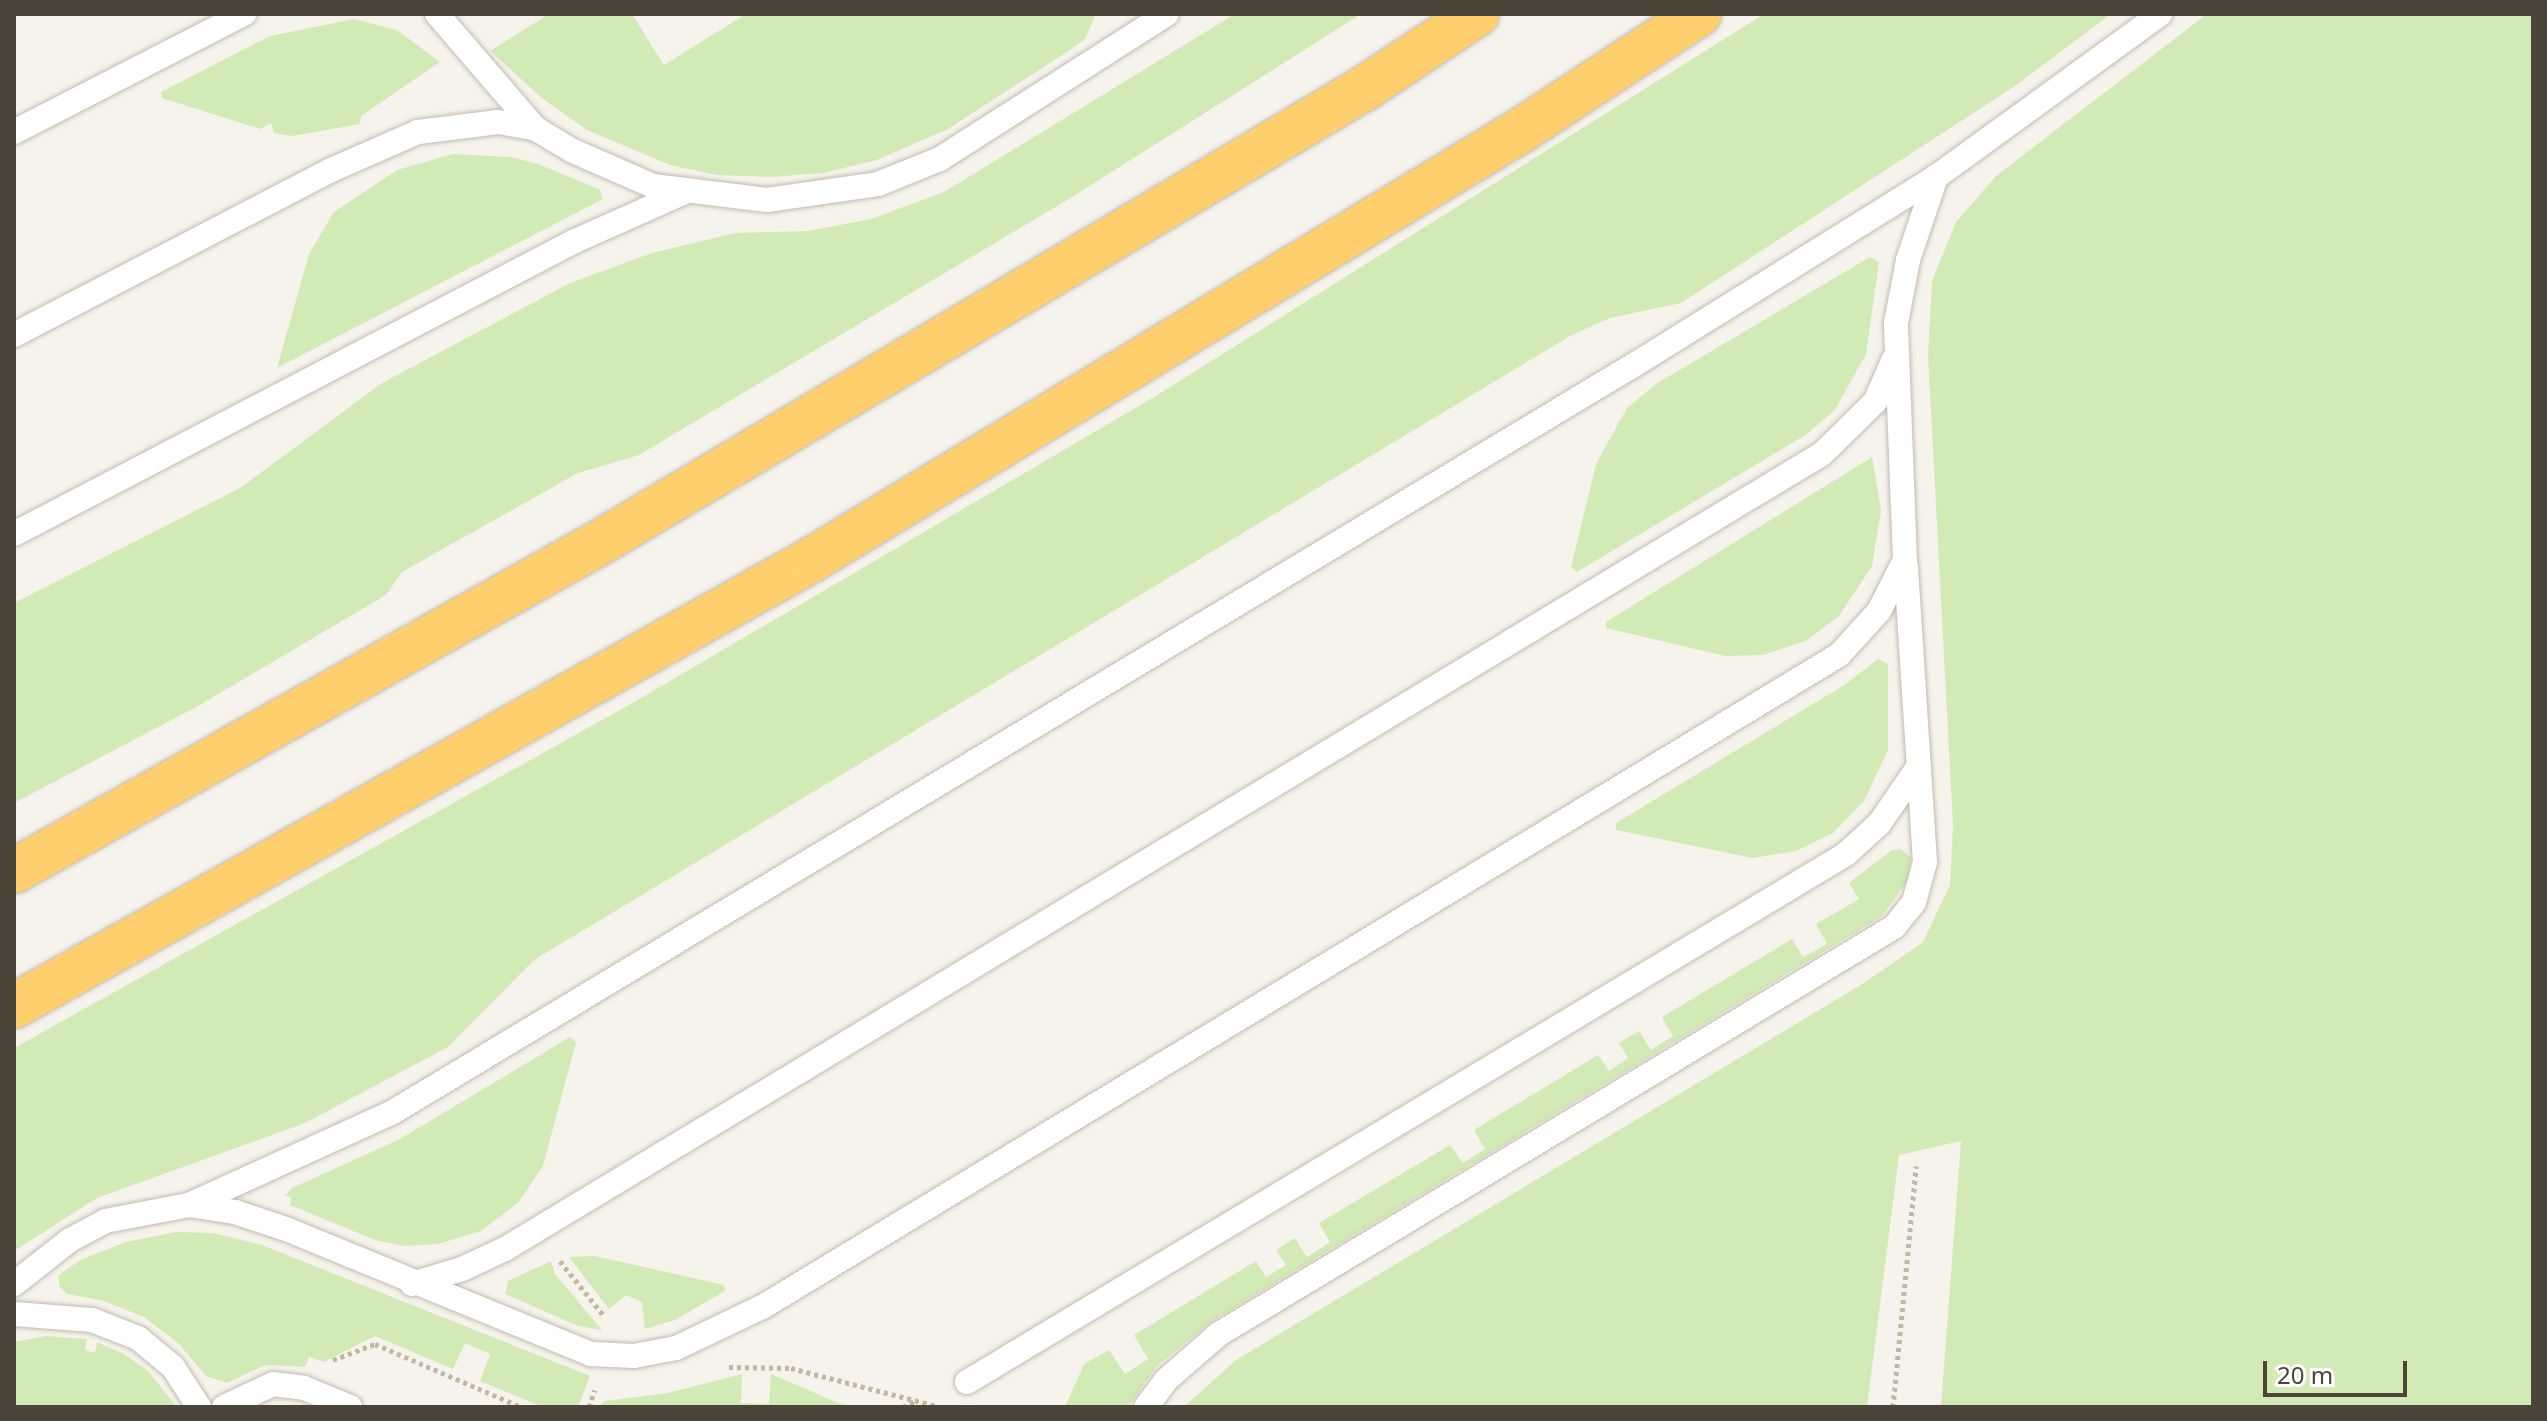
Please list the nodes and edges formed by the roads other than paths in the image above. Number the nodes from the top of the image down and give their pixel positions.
1 (244, 14) edge
2 (437, 14) edge
3 (1167, 14) edge
4 (1477, 14) edge
5 (1699, 14) edge
6 (2160, 14) edge
7 (536, 129) junction
8 (14, 132) edge
9 (1936, 177) junction
10 (683, 193) junction
11 (14, 335) edge
12 (1896, 353) junction
13 (14, 534) edge
14 (1905, 560) junction
15 (1919, 766) junction
16 (14, 871) edge
17 (14, 1006) edge
18 (189, 1205) junction
19 (14, 1284) edge
20 (412, 1284) junction
21 (14, 1314) edge
22 (967, 1382) dead end
23 (199, 1407) edge
24 (224, 1407) edge
25 (350, 1407) edge
26 (1146, 1407) edge

1 - 8 lane
2 - 7 lane
3 - 10 lane
4 - 16 highway
5 - 17 highway
6 - 9 lane
7 - 10 lane
7 - 11 lane
9 - 12 lane
9 - 18 lane
10 - 13 lane
12 - 14 lane
12 - 20 lane
14 - 15 lane
14 - 20 lane
15 - 22 lane
15 - 26 lane
18 - 19 lane
18 - 20 lane
21 - 23 lane
24 - 25 lane

